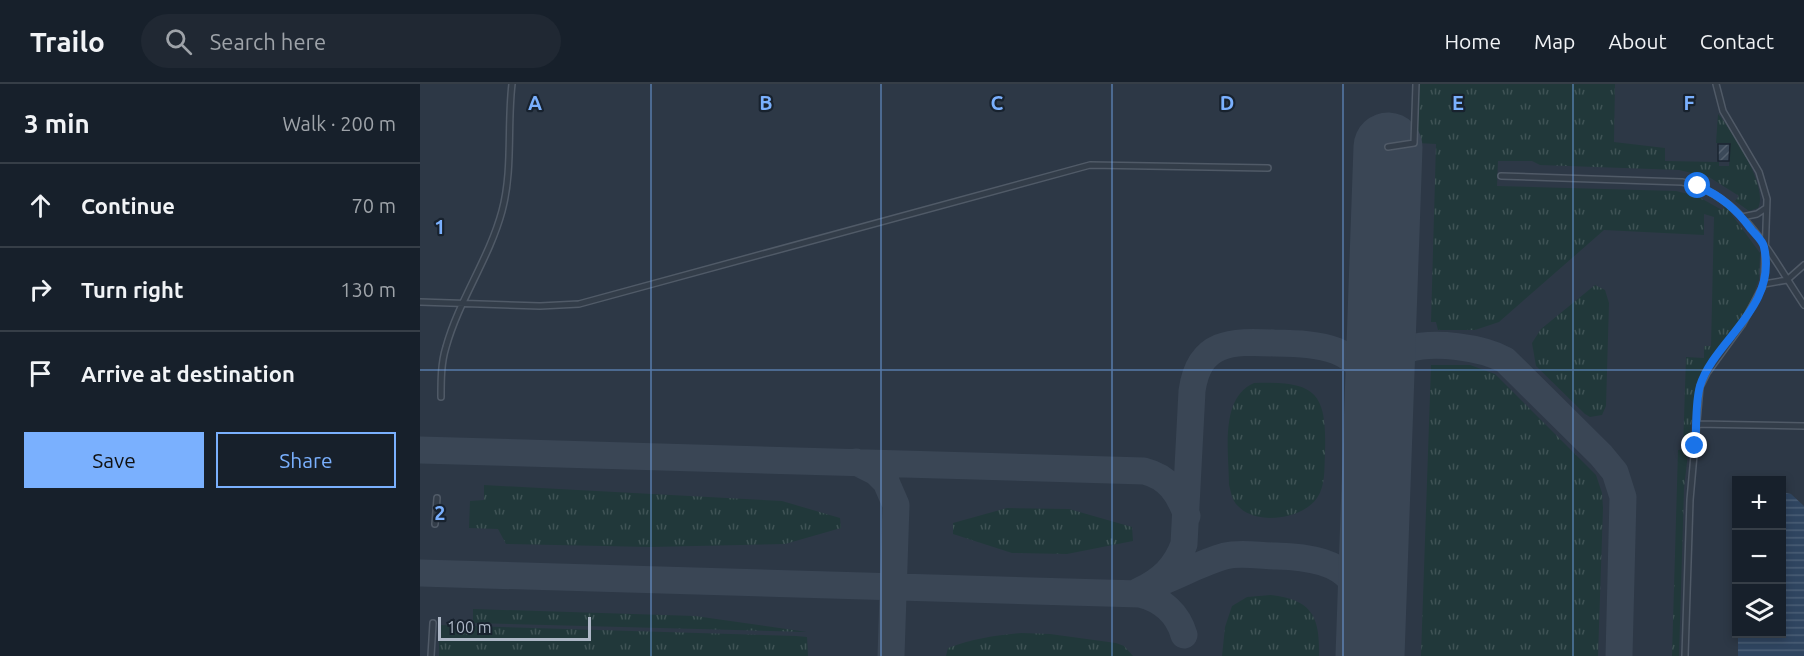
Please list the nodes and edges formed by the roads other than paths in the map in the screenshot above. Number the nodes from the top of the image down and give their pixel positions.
1 (512, 84) edge
2 (1416, 84) edge
3 (1716, 84) edge
4 (1388, 147) dead end
5 (1268, 168) dead end
6 (1501, 176) dead end
7 (1766, 208) junction
8 (1742, 217) junction
9 (1764, 246) junction
10 (1804, 266) edge
11 (1787, 280) junction
12 (1764, 284) junction
13 (420, 302) edge
14 (463, 303) junction
15 (1804, 305) edge
16 (441, 397) dead end
17 (1697, 424) junction
18 (1804, 426) edge
19 (437, 498) dead end
20 (435, 524) dead end
21 (433, 623) dead end
22 (431, 656) edge
23 (1685, 656) edge

1 - 14 lane
2 - 4 lane
3 - 7 lane
5 - 14 lane
6 - 8 lane
7 - 8 lane
7 - 9 lane
8 - 9 lane
9 - 11 lane
9 - 12 lane
10 - 11 lane
11 - 12 lane
11 - 15 lane
12 - 17 lane
13 - 14 lane
14 - 16 lane
17 - 18 lane
17 - 23 lane
19 - 20 lane
21 - 22 lane

